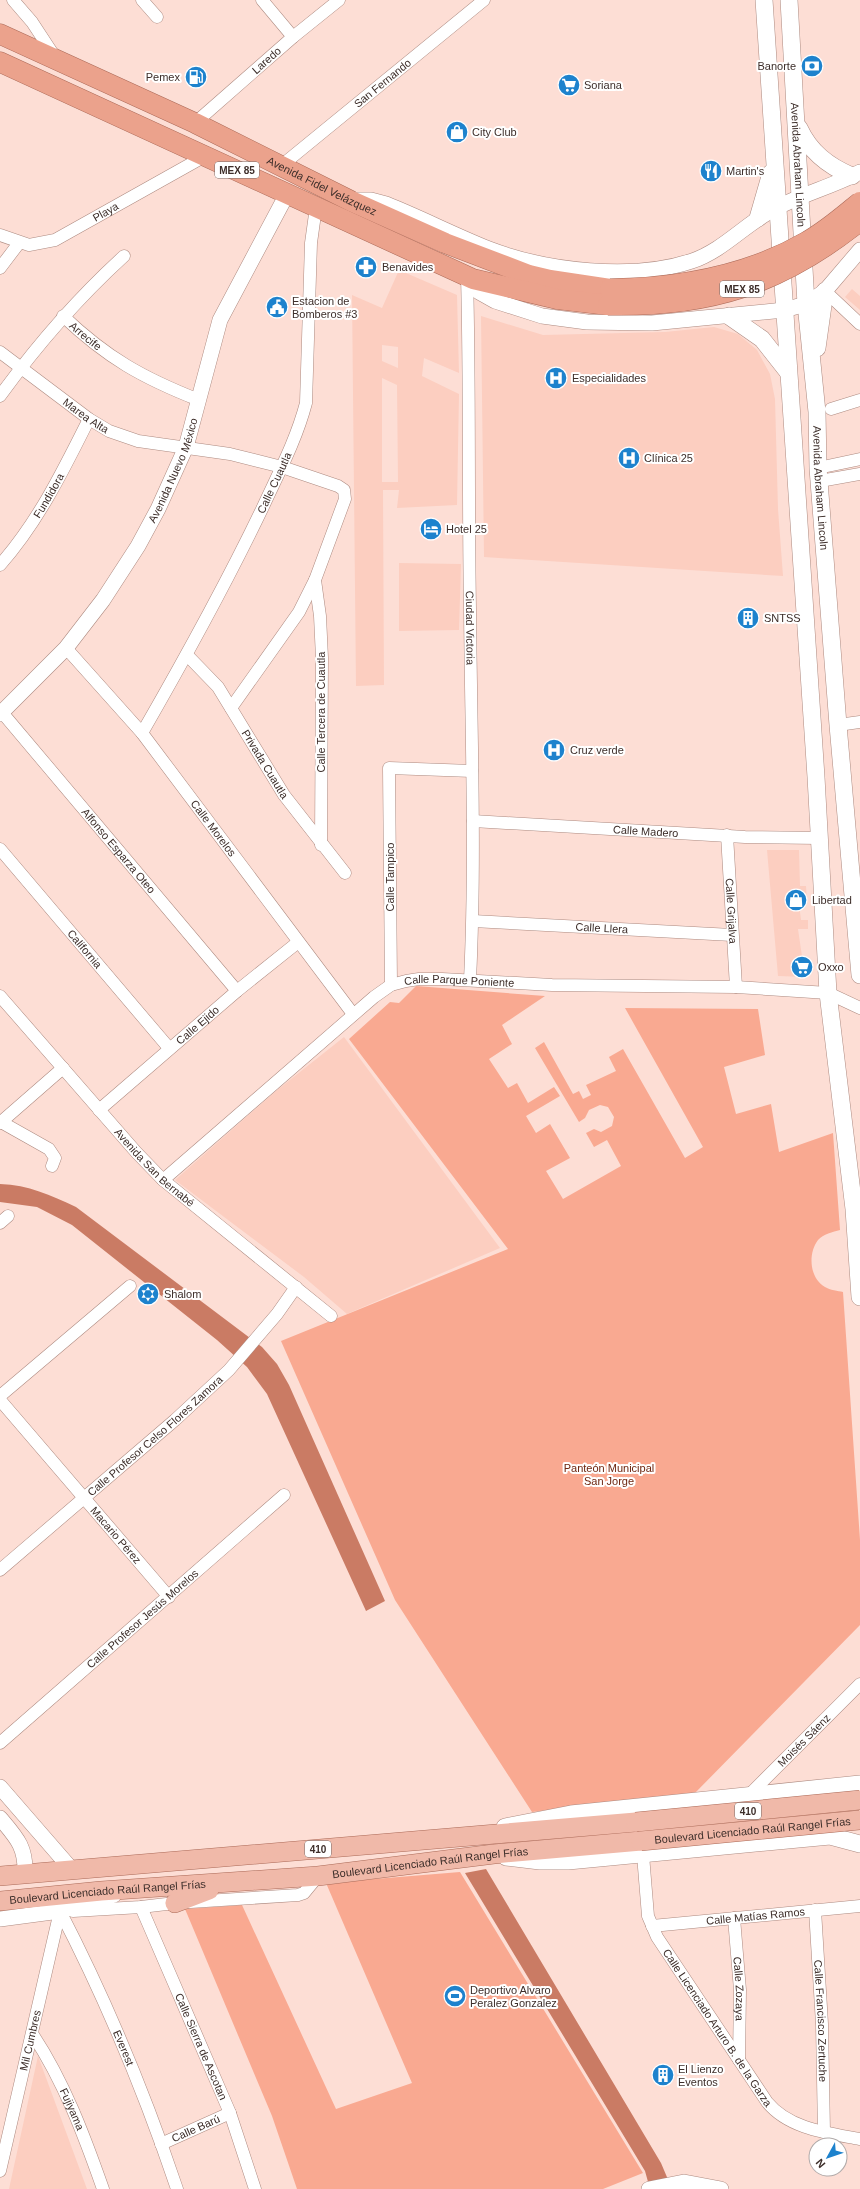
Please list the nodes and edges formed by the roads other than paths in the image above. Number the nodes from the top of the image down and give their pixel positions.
1 (13, 0) edge
2 (142, 0) edge
3 (262, 0) edge
4 (339, 0) edge
5 (484, 0) edge
6 (764, 0) edge
7 (789, 0) edge
8 (157, 18) dead end
9 (0, 34) edge
10 (294, 37) junction
11 (768, 53) junction
12 (57, 60) junction
13 (793, 60) junction
14 (0, 62) edge
15 (794, 82) junction
16 (770, 85) junction
17 (796, 122) junction
18 (195, 123) junction
19 (205, 156) junction
20 (775, 160) junction
21 (281, 166) junction
22 (856, 174) edge
23 (287, 194) junction
24 (801, 198) junction
25 (351, 201) junction
26 (860, 202) edge
27 (316, 207) junction
28 (777, 208) junction
29 (758, 218) junction
30 (860, 221) edge
31 (0, 235) edge
32 (19, 243) junction
33 (860, 250) edge
34 (124, 256) dead end
35 (0, 268) edge
36 (470, 278) junction
37 (825, 291) junction
38 (609, 297) junction
39 (806, 304) junction
40 (784, 310) junction
41 (63, 316) junction
42 (729, 316) junction
43 (860, 324) edge
44 (0, 352) edge
45 (20, 367) junction
46 (813, 368) junction
47 (788, 372) junction
48 (0, 396) edge
49 (200, 400) junction
50 (860, 400) edge
51 (831, 409) dead end
52 (89, 419) junction
53 (186, 447) junction
54 (860, 459) edge
55 (282, 466) junction
56 (819, 474) junction
57 (860, 474) edge
58 (0, 566) edge
59 (315, 580) junction
60 (66, 648) junction
61 (187, 655) junction
62 (231, 708) junction
63 (1, 712) edge
64 (860, 722) edge
65 (838, 725) junction
66 (142, 733) junction
67 (472, 771) junction
68 (473, 821) junction
69 (727, 835) junction
70 (819, 838) junction
71 (322, 845) junction
72 (0, 849) edge
73 (345, 873) dead end
74 (473, 921) junction
75 (732, 935) junction
76 (297, 943) junction
77 (860, 975) edge
78 (470, 980) junction
79 (391, 985) junction
80 (736, 987) junction
81 (237, 991) junction
82 (828, 993) junction
83 (0, 996) edge
84 (860, 1008) edge
85 (353, 1014) junction
86 (169, 1048) junction
87 (62, 1068) junction
88 (99, 1110) junction
89 (0, 1123) edge
90 (52, 1166) dead end
91 (163, 1180) junction
92 (130, 1286) dead end
93 (296, 1287) junction
94 (860, 1297) edge
95 (331, 1316) dead end
96 (0, 1396) edge
97 (0, 1400) edge
98 (284, 1495) dead end
99 (84, 1498) junction
100 (0, 1570) edge
101 (169, 1597) junction
102 (860, 1684) edge
103 (0, 1743) edge
104 (860, 1784) edge
105 (0, 1787) edge
106 (754, 1796) junction
107 (860, 1800) edge
108 (0, 1818) edge
109 (860, 1820) edge
110 (487, 1836) junction
111 (761, 1843) junction
112 (860, 1844) edge
113 (642, 1848) junction
114 (72, 1871) junction
115 (25, 1874) junction
116 (0, 1876) edge
117 (318, 1876) junction
118 (230, 1883) junction
119 (136, 1889) junction
120 (0, 1901) edge
121 (175, 1903) junction
122 (860, 1906) edge
123 (142, 1907) junction
124 (815, 1910) junction
125 (60, 1911) junction
126 (734, 1918) junction
127 (0, 1919) edge
128 (652, 1926) junction
129 (33, 2035) junction
130 (739, 2060) junction
131 (230, 2113) junction
132 (824, 2132) junction
133 (860, 2139) edge
134 (161, 2144) junction
135 (0, 2171) edge
136 (103, 2189) edge
137 (177, 2189) edge
138 (255, 2189) edge
139 (650, 2189) edge
140 (721, 2189) edge

1 - 12 street
2 - 8 street
3 - 10 street
4 - 10 street, Laredo
5 - 21 street, San Fernando
6 - 11 main road
7 - 13 main road, Avenida Abraham Lincoln
9 - 12 highway, Avenida Fidel Velázquez / MEX 85
10 - 18 street, Laredo
11 - 13 main road
11 - 16 main road
12 - 18 highway, Avenida Fidel Velázquez / MEX 85
13 - 15 main road, Avenida Abraham Lincoln
14 - 19 highway, Avenida Fidel Velázquez / MEX 85
15 - 16 main road
15 - 17 main road, Avenida Abraham Lincoln
16 - 20 main road
17 - 22 main road
17 - 24 main road, Avenida Abraham Lincoln
18 - 21 highway, Avenida Fidel Velázquez / MEX 85
19 - 23 highway, Avenida Fidel Velázquez / MEX 85
19 - 32 street, Playa
20 - 28 main road
20 - 29 main road
21 - 25 highway, Avenida Fidel Velázquez / MEX 85
22 - 24 street
23 - 27 highway, Avenida Fidel Velázquez / MEX 85
23 - 49 street, Avenida Nuevo México
24 - 28 street
24 - 39 main road, Avenida Abraham Lincoln
25 - 29 street
25 - 38 highway, Avenida Fidel Velázquez / MEX 85
26 - 38 highway, MEX 85, bridge
27 - 36 highway, Avenida Fidel Velázquez / MEX 85
27 - 55 street, Calle Cuautla
28 - 29 street
28 - 40 main road
30 - 38 highway, MEX 85, bridge
31 - 32 street, Playa
32 - 35 street
33 - 37 street
34 - 41 street
36 - 38 highway, Avenida Fidel Velázquez / MEX 85
36 - 42 street
36 - 67 street, Ciudad Victoria
37 - 39 street
37 - 43 street
37 - 46 main road
39 - 40 street
39 - 46 main road, Avenida Abraham Lincoln
40 - 42 street
40 - 47 main road
41 - 45 street, Arrecife
41 - 49 street, Arrecife
42 - 47 main road
44 - 45 street, Marea Alta
45 - 48 street, Arrecife
45 - 52 street, Marea Alta
46 - 56 main road, Avenida Abraham Lincoln
47 - 70 main road
49 - 53 street, Avenida Nuevo México
50 - 51 street
52 - 53 street, Marea Alta
52 - 58 street, Fundidora
53 - 55 street, Marea Alta
53 - 60 street, Avenida Nuevo México
54 - 56 street
55 - 59 street, Marea Alta
55 - 61 street, Calle Cuautla
56 - 57 street
56 - 65 main road, Avenida Abraham Lincoln
59 - 62 street
59 - 71 street, Calle Tercera de Cuautla
60 - 63 street, Avenida Nuevo México
60 - 66 street, Calle Morelos
61 - 62 street, Privada Cuautla
61 - 66 street, Calle Cuautla
62 - 71 street, Privada Cuautla
63 - 81 street, Alfonso Esparza Oteo
64 - 65 street
65 - 77 main road, Avenida Abraham Lincoln
66 - 76 street, Calle Morelos
67 - 68 street, Ciudad Victoria
67 - 79 street, Calle Tampico
68 - 69 street, Calle Madero
68 - 74 street, Ciudad Victoria
69 - 70 street, Calle Madero
69 - 75 street, Calle Grijalva
70 - 82 main road
71 - 73 street, Privada Cuautla
72 - 86 street, California
74 - 75 street, Calle Llera
74 - 78 street, Ciudad Victoria
75 - 80 street, Calle Grijalva
76 - 81 street, Calle Ejido
76 - 85 street, Calle Morelos
78 - 79 street, Calle Parque Poniente
78 - 80 street, Calle Parque Poniente
79 - 85 street, Calle Parque Poniente
80 - 82 street, Calle Parque Poniente
81 - 86 street, Calle Ejido
82 - 84 street
82 - 94 main road
83 - 87 street, Avenida San Bernabé
85 - 91 street, Calle Parque Poniente
86 - 88 street, Calle Ejido
87 - 88 street, Avenida San Bernabé
87 - 89 street
88 - 91 street, Avenida San Bernabé
89 - 90 street
91 - 93 street, Avenida San Bernabé
92 - 96 street
93 - 95 street, Avenida San Bernabé
93 - 99 street, Calle Profesor Celso Flores Zamora
97 - 99 street, Macario Pérez
98 - 101 street, Calle Profesor Jesús Morelos
99 - 100 street, Calle Profesor Celso Flores Zamora
99 - 101 street, Macario Pérez
101 - 103 street, Calle Profesor Jesús Morelos
102 - 106 street, Moisés Sáenz
104 - 106 main road
105 - 114 street
106 - 110 main road
106 - 111 main road
106 - 111 main road
107 - 110 main road, Boulevard Licenciado Raúl Rangel Frías / 410, bridge
108 - 115 street
109 - 113 main road, Boulevard Licenciado Raúl Rangel Frías / 410, bridge
110 - 114 main road, Boulevard Licenciado Raúl Rangel Frías / 410
111 - 112 main road
111 - 113 main road
113 - 117 main road, Boulevard Licenciado Raúl Rangel Frías / 410
113 - 128 street, Calle Licenciado Arturo B. de la Garza
114 - 115 main road, Boulevard Licenciado Raúl Rangel Frías / 410
115 - 116 main road, Boulevard Licenciado Raúl Rangel Frías / 410
117 - 118 main road, Boulevard Licenciado Raúl Rangel Frías / 410
117 - 121 street
118 - 119 main road, Boulevard Licenciado Raúl Rangel Frías / 410
118 - 121 main road
119 - 120 main road, Boulevard Licenciado Raúl Rangel Frías / 410
119 - 125 street, Boulevard Licenciado Raúl Rangel Frías
121 - 123 street
122 - 124 street, Calle Matías Ramos
123 - 125 street
123 - 131 street, Calle Sierra de Ascotan
124 - 126 street, Calle Matías Ramos
124 - 132 street, Calle Francisco Zertuche
125 - 127 street, Boulevard Licenciado Raúl Rangel Frías
125 - 129 street, Mil Cumbres
125 - 134 street, Everest
126 - 128 street, Calle Matías Ramos
126 - 130 street, Calle Zozaya
128 - 130 street, Calle Licenciado Arturo B. de la Garza
129 - 135 street, Mil Cumbres
129 - 136 street, Fujiyama
130 - 132 street, Calle Licenciado Arturo B. de la Garza
131 - 134 street, Calle Barú
131 - 138 street, Calle Sierra de Ascotan
132 - 133 street, Calle Licenciado Arturo B. de la Garza
134 - 137 street, Everest
139 - 140 street

